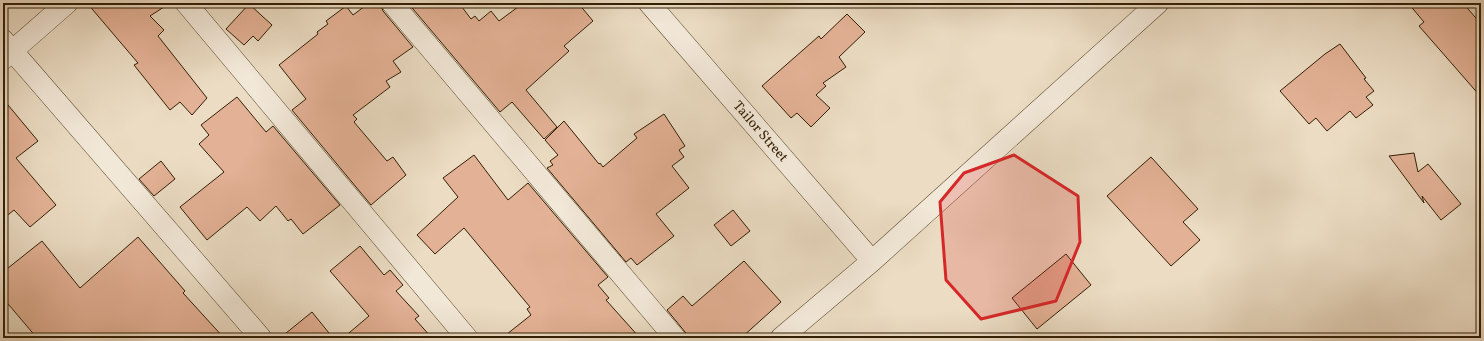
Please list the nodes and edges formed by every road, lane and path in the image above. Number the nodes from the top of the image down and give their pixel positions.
1 (68, 3) edge
2 (186, 3) edge
3 (392, 3) edge
4 (649, 3) edge
5 (1158, 3) edge
6 (6, 50) edge
7 (872, 261) junction
8 (261, 338) edge
9 (468, 338) edge
10 (674, 338) edge
11 (781, 338) edge

1 - 6 street
2 - 9 street
3 - 10 street
4 - 7 street, Tailor Street
5 - 7 street
6 - 8 street
7 - 11 street

